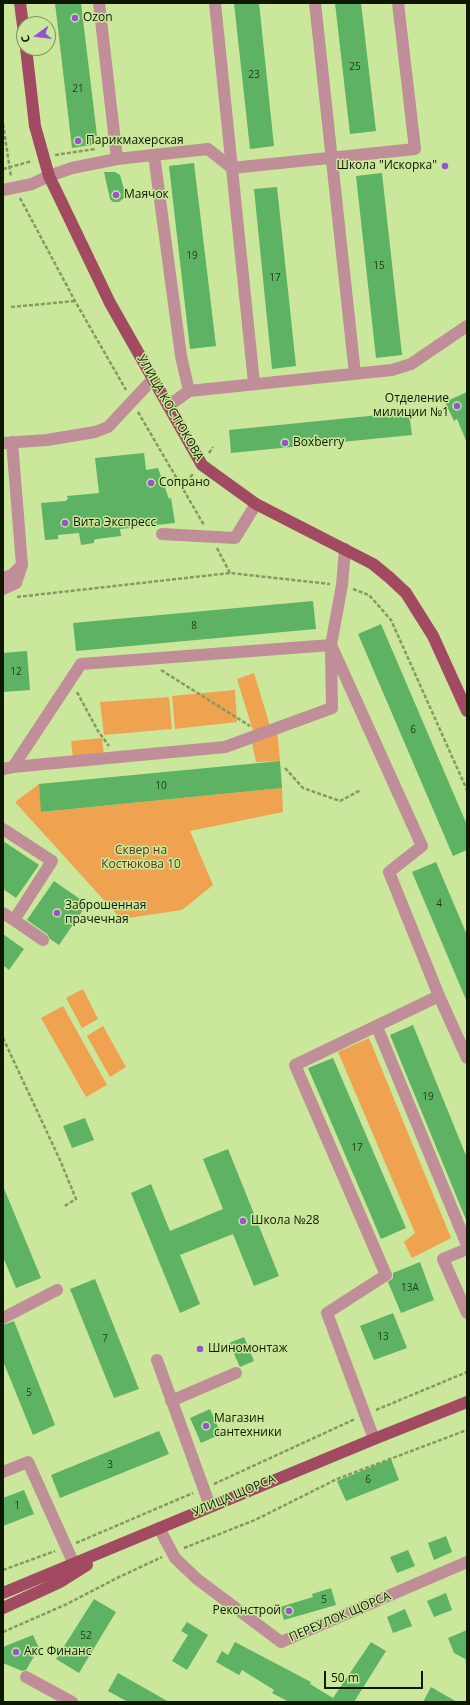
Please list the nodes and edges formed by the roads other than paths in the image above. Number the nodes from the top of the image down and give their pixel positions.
1 (20, 3) edge
2 (99, 3) edge
3 (215, 3) edge
4 (315, 3) edge
5 (398, 3) edge
6 (22, 16) edge
7 (27, 56) edge
8 (154, 155) junction
9 (332, 158) junction
10 (117, 159) junction
11 (232, 168) junction
12 (49, 176) junction
13 (9, 189) edge
14 (467, 326) edge
15 (355, 374) junction
16 (152, 380) junction
17 (254, 383) junction
18 (188, 391) junction
19 (168, 406) junction
20 (8, 442) edge
21 (256, 504) junction
22 (162, 534) dead end
23 (345, 549) junction
24 (22, 565) junction
25 (3, 578) edge
26 (7, 593) edge
27 (331, 645) junction
28 (467, 709) edge
29 (8, 768) edge
30 (3, 829) edge
31 (3, 913) edge
32 (14, 920) junction
33 (43, 940) dead end
34 (439, 996) junction
35 (377, 1027) junction
36 (467, 1058) edge
37 (467, 1245) edge
38 (467, 1249) edge
39 (57, 1290) dead end
40 (467, 1313) edge
41 (3, 1318) edge
42 (157, 1360) dead end
43 (236, 1373) dead end
44 (467, 1396) edge
45 (171, 1401) junction
46 (467, 1402) edge
47 (434, 1415) junction
48 (374, 1439) junction
49 (3, 1472) edge
50 (210, 1506) junction
51 (159, 1528) junction
52 (113, 1548) junction
53 (467, 1562) edge
54 (74, 1564) junction
55 (3, 1593) edge
56 (3, 1608) edge
57 (26, 1677) dead end
58 (72, 1702) edge

1 - 6 main road
2 - 10 street
3 - 11 street
4 - 9 street
5 - 9 street
7 - 12 main road, УЛИЦА КОСТЮКОВА
8 - 10 street
8 - 11 street
8 - 18 street
9 - 11 street
9 - 15 street
10 - 12 street
11 - 17 street
12 - 13 street
12 - 16 main road, УЛИЦА КОСТЮКОВА
14 - 15 street
15 - 17 street
16 - 19 main road, УЛИЦА КОСТЮКОВА
16 - 20 street
17 - 18 street
18 - 19 street
19 - 21 main road, УЛИЦА КОСТЮКОВА
20 - 24 street
21 - 22 street
21 - 23 main road, УЛИЦА КОСТЮКОВА
23 - 27 street
23 - 28 main road, УЛИЦА КОСТЮКОВА
24 - 25 street
24 - 26 street
27 - 29 street
27 - 29 street
27 - 34 street
30 - 32 street
31 - 32 street
32 - 33 street
34 - 35 street
34 - 36 street
35 - 37 street
35 - 48 street
38 - 40 street
39 - 41 street
42 - 45 street
43 - 45 street
44 - 47 main road
45 - 50 street
46 - 47 main road, УЛИЦА ЩОРСА
47 - 48 main road, УЛИЦА ЩОРСА
48 - 50 main road, УЛИЦА ЩОРСА
49 - 54 street
50 - 51 main road, УЛИЦА ЩОРСА
51 - 52 main road, УЛИЦА ЩОРСА
51 - 53 street, ПЕРЕУЛОК ЩОРСА
52 - 54 main road, УЛИЦА ЩОРСА
52 - 56 main road
54 - 55 main road, УЛИЦА ЩОРСА
57 - 58 street

